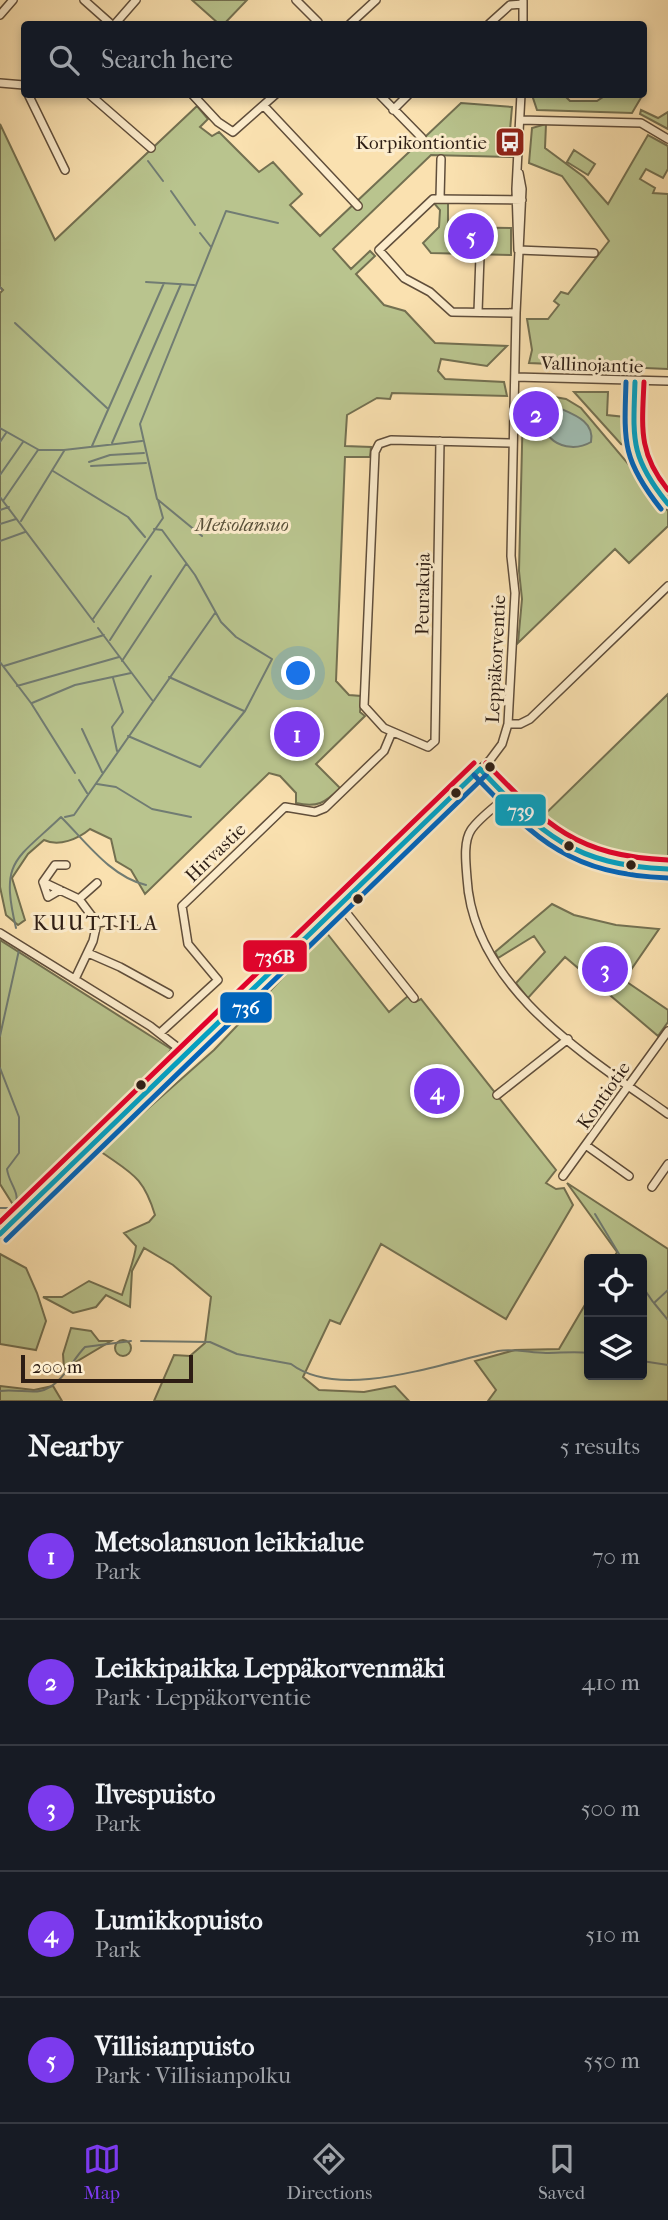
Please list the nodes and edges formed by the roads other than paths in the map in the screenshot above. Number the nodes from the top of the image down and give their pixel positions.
1 (13, 0) edge
2 (84, 0) edge
3 (136, 0) edge
4 (296, 0) edge
5 (376, 0) edge
6 (523, 2) edge
7 (0, 15) edge
8 (109, 21) edge
9 (116, 21) edge
10 (317, 21) edge
11 (353, 21) edge
12 (492, 21) edge
13 (523, 21) edge
14 (0, 83) edge
15 (21, 85) edge
16 (30, 98) edge
17 (94, 98) edge
18 (196, 98) edge
19 (272, 98) edge
20 (382, 98) edge
21 (405, 98) edge
22 (521, 98) edge
23 (264, 107) junction
24 (393, 110) junction
25 (520, 120) junction
26 (422, 138) dead end
27 (668, 139) edge
28 (151, 148) dead end
29 (441, 159) dead end
30 (65, 170) dead end
31 (440, 198) junction
32 (519, 200) junction
33 (358, 206) dead end
34 (518, 250) junction
35 (594, 253) dead end
36 (480, 256) dead end
37 (478, 312) junction
38 (516, 313) junction
39 (515, 377) junction
40 (635, 382) junction
41 (668, 382) edge
42 (440, 441) junction
43 (513, 443) junction
44 (668, 504) edge
45 (668, 586) edge
46 (508, 724) junction
47 (392, 732) junction
48 (480, 769) junction
49 (506, 797) junction
50 (66, 865) dead end
51 (668, 869) edge
52 (97, 883) dead end
53 (79, 899) junction
54 (341, 906) junction
55 (97, 923) junction
56 (134, 928) dead end
57 (0, 933) edge
58 (88, 953) junction
59 (75, 979) junction
60 (169, 994) dead end
61 (414, 998) dead end
62 (668, 1031) edge
63 (160, 1033) junction
64 (568, 1039) junction
65 (186, 1054) junction
66 (629, 1086) junction
67 (497, 1095) dead end
68 (668, 1114) edge
69 (586, 1146) junction
70 (668, 1164) edge
71 (564, 1176) dead end
72 (629, 1176) dead end
73 (652, 1186) dead end
74 (0, 1234) edge

1 - 7 street
2 - 8 street
3 - 9 street
4 - 10 street
5 - 11 street
6 - 12 street
6 - 13 street
14 - 15 street
16 - 30 street
17 - 28 street
18 - 23 street
19 - 23 street
20 - 24 street
21 - 24 street
22 - 25 street, Leppäkorventie
23 - 33 street
24 - 26 street
25 - 27 street
25 - 32 street, Leppäkorventie
29 - 31 street
31 - 32 street
31 - 37 street
32 - 34 street, Leppäkorventie
34 - 35 street
34 - 38 street, Leppäkorventie
36 - 37 street
37 - 38 street
38 - 39 street, Leppäkorventie
39 - 40 street, Vallinojantie
39 - 43 street, Leppäkorventie
40 - 41 street, Vallinojantie
40 - 44 street
42 - 43 street
42 - 47 street, Peurakuja
42 - 47 street
43 - 46 street, Leppäkorventie
45 - 46 street
46 - 48 street, Leppäkorventie
47 - 63 street, Hirvastie
48 - 49 street
48 - 54 street, Leppäkorventie
49 - 51 street
49 - 64 street
50 - 53 street
52 - 53 street
53 - 55 street
54 - 61 street
54 - 65 street, Leppäkorventie
55 - 56 street
55 - 58 street
57 - 59 street
58 - 59 street
58 - 60 street
59 - 63 street
62 - 66 street, Kontiotie
63 - 65 street
64 - 66 street
64 - 67 street
65 - 74 street, Leppäkorventie
66 - 68 street
66 - 69 street, Kontiotie
69 - 71 street, Kontiotie
69 - 72 street
70 - 73 street

